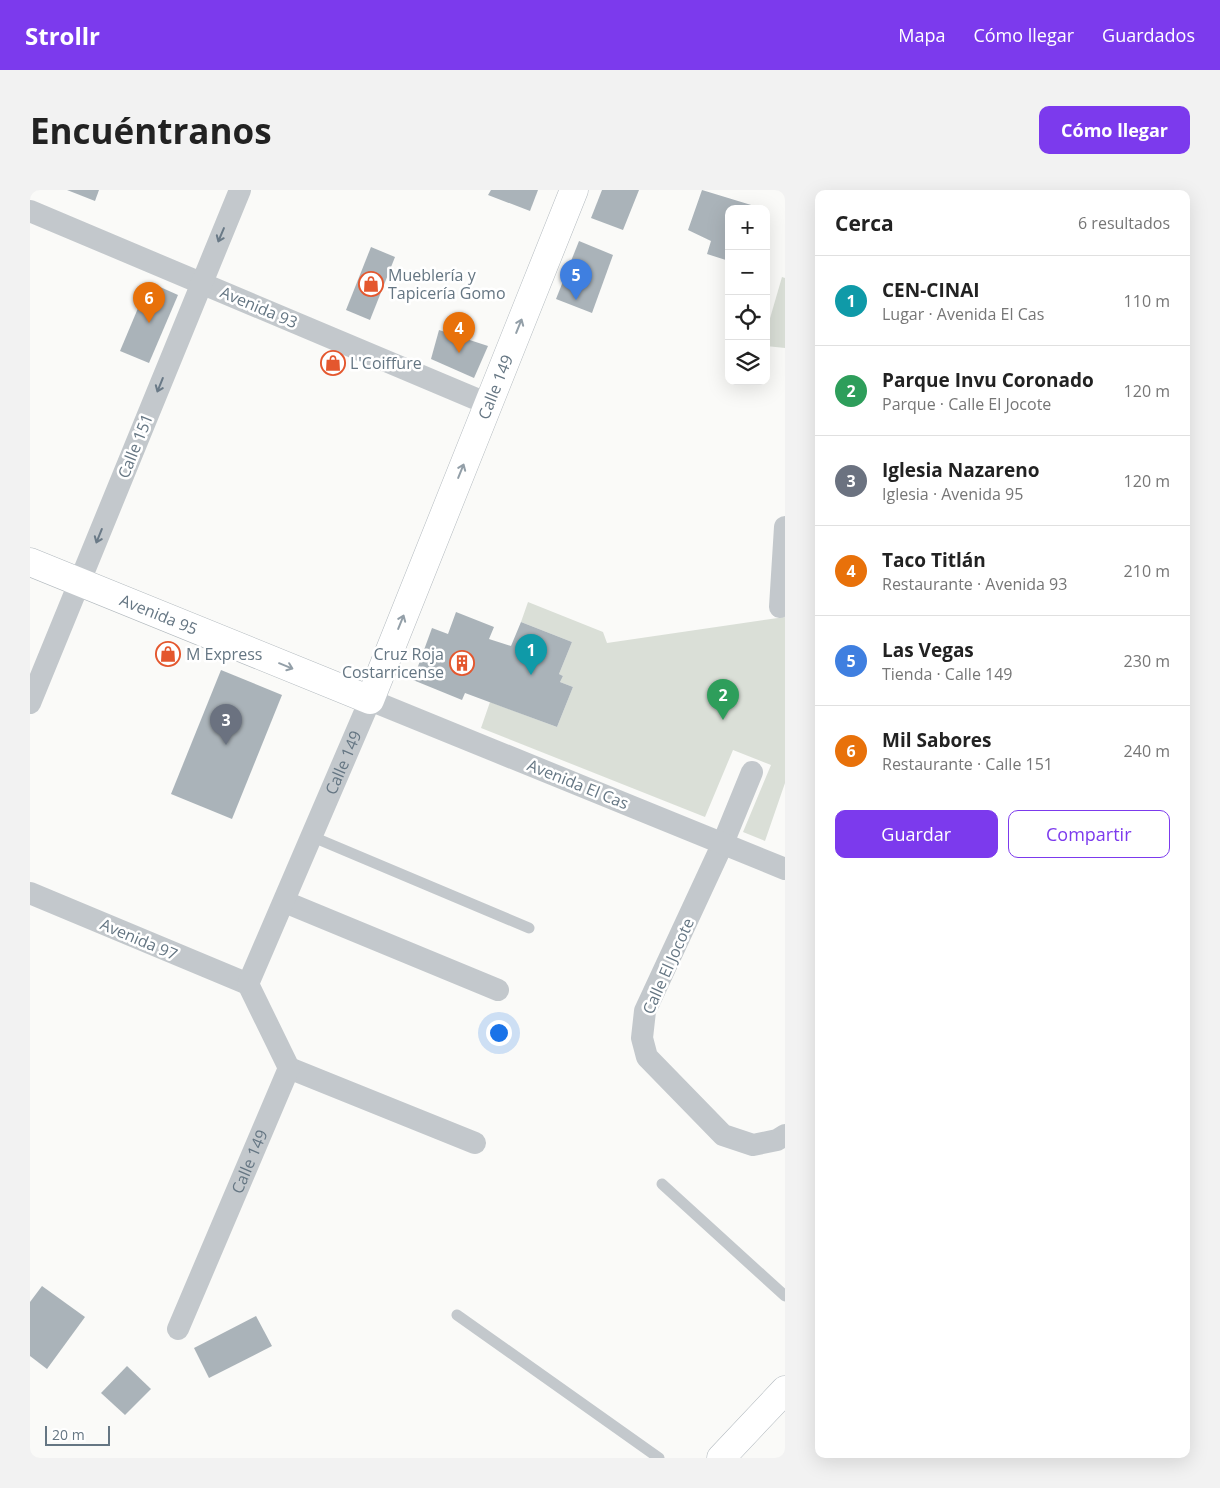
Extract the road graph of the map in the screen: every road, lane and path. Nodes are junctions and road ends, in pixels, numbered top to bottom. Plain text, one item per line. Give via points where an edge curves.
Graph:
1 (240, 190) edge
2 (574, 190) edge
3 (30, 211) edge
4 (201, 283) junction
5 (488, 404) junction
6 (785, 527) edge
7 (30, 562) edge
8 (80, 583) junction
9 (780, 607) dead end
10 (370, 700) junction
11 (30, 703) edge
12 (752, 772) dead end
13 (312, 837) junction
14 (723, 843) junction
15 (785, 869) edge
16 (30, 893) edge
17 (284, 902) junction
18 (529, 928) dead end
19 (248, 984) junction
20 (498, 990) dead end
21 (289, 1068) junction
22 (785, 1135) edge
23 (475, 1143) dead end
24 (662, 1184) dead end
25 (785, 1296) edge
26 (457, 1315) dead end
27 (178, 1329) dead end
28 (785, 1390) edge
29 (659, 1458) edge
30 (721, 1458) edge

1 -> 4 street, Calle 151
5 -> 2 main road, Calle 149
3 - 4 street, Avenida 93
4 - 5 street, Avenida 93
4 -> 8 street, Calle 151
10 -> 5 main road, Calle 149
6 - 9 street
7 - 8 main road, Avenida 95
8 -> 10 main road, Avenida 95
8 - 11 street, Calle 151
10 - 13 street, Calle 149
10 - 14 street, Avenida El Cas
12 - 14 street, Calle El Jocote
13 - 17 street, Calle 149
13 - 18 lane
14 - 15 street, Avenida El Cas
14 - 22 street, Calle El Jocote via 645,1012 642,1038 647,1057 723,1135 753,1145 778,1140
16 - 19 street, Avenida 97
17 - 19 street, Calle 149
17 - 20 street
19 - 21 street
21 - 23 street
21 - 27 street, Calle 149
24 - 25 lane
26 - 29 lane
28 - 30 main road

